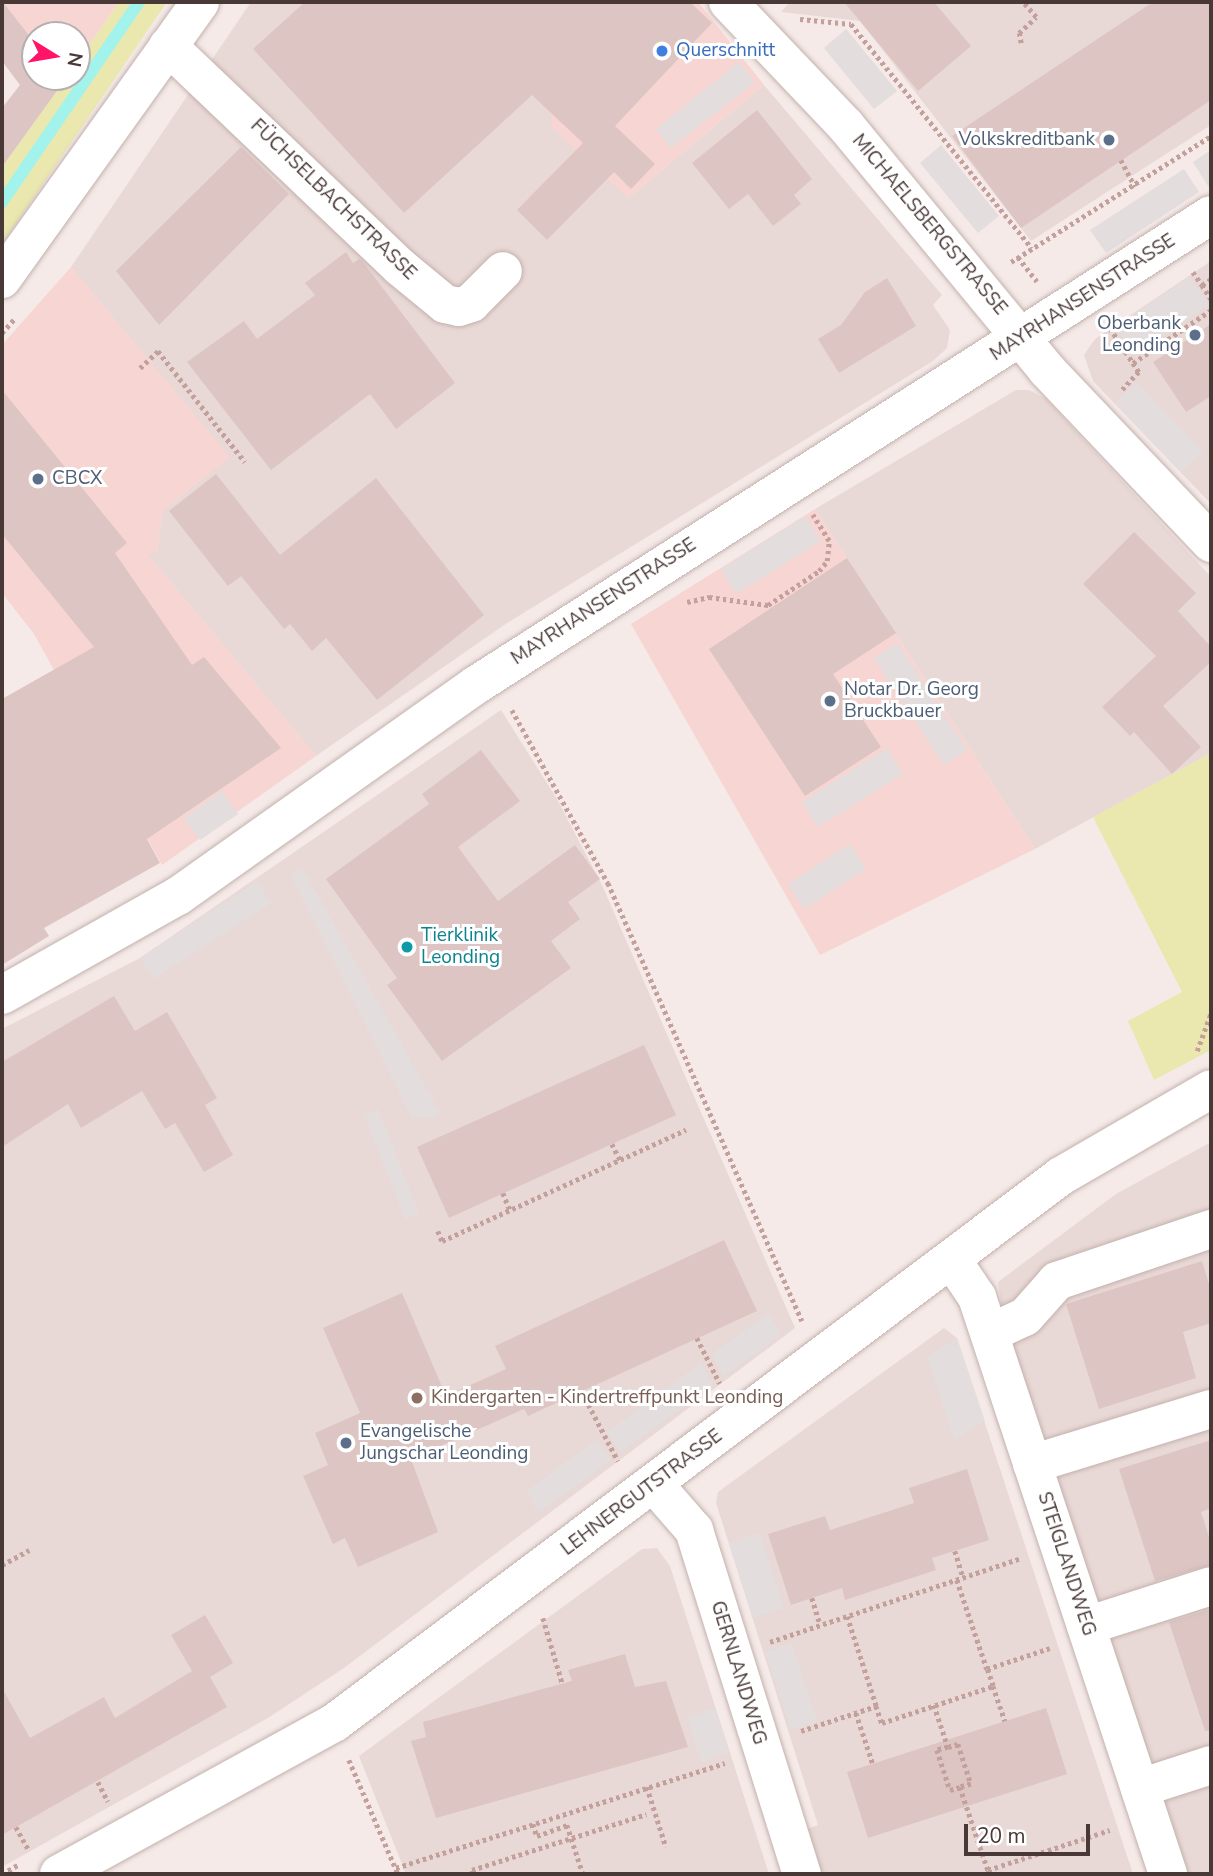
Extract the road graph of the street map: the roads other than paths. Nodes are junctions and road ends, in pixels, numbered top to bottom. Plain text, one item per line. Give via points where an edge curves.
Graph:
1 (200, 2) edge
2 (728, 2) edge
3 (169, 47) junction
4 (1211, 215) edge
5 (503, 271) dead end
6 (2, 279) edge
7 (1022, 338) junction
8 (1211, 543) edge
9 (2, 995) edge
10 (1203, 1074) edge
11 (1211, 1229) edge
12 (952, 1260) junction
13 (990, 1333) junction
14 (1211, 1409) edge
15 (1032, 1464) junction
16 (638, 1476) junction
17 (1211, 1586) edge
18 (1075, 1635) junction
19 (1211, 1765) edge
20 (1140, 1788) junction
21 (46, 1865) edge
22 (802, 1874) edge
23 (1168, 1874) edge

1 - 3 street
2 - 7 street, MICHAELSBERGSTRASSE via 846,126
3 - 5 street, FÜCHSELBACHSTRASSE via 400,267 445,304 459,307 471,303
3 - 6 street
4 - 7 street, MAYRHANSENSTRASSE
7 - 8 street, MICHAELSBERGSTRASSE
7 - 9 street, MAYRHANSENSTRASSE via 476,685 178,896
10 - 12 street, LEHNERGUTSTRASSE
11 - 13 street via 1057,1282 1025,1317
12 - 13 street, STEIGLANDWEG via 977,1297
12 - 16 street, LEHNERGUTSTRASSE
13 - 15 street, STEIGLANDWEG
14 - 15 street
15 - 18 street, STEIGLANDWEG
16 - 21 street, LEHNERGUTSTRASSE via 334,1723
16 - 22 street, GERNLANDWEG via 694,1530
17 - 18 street
18 - 20 street, STEIGLANDWEG
19 - 20 street
20 - 23 street, STEIGLANDWEG

